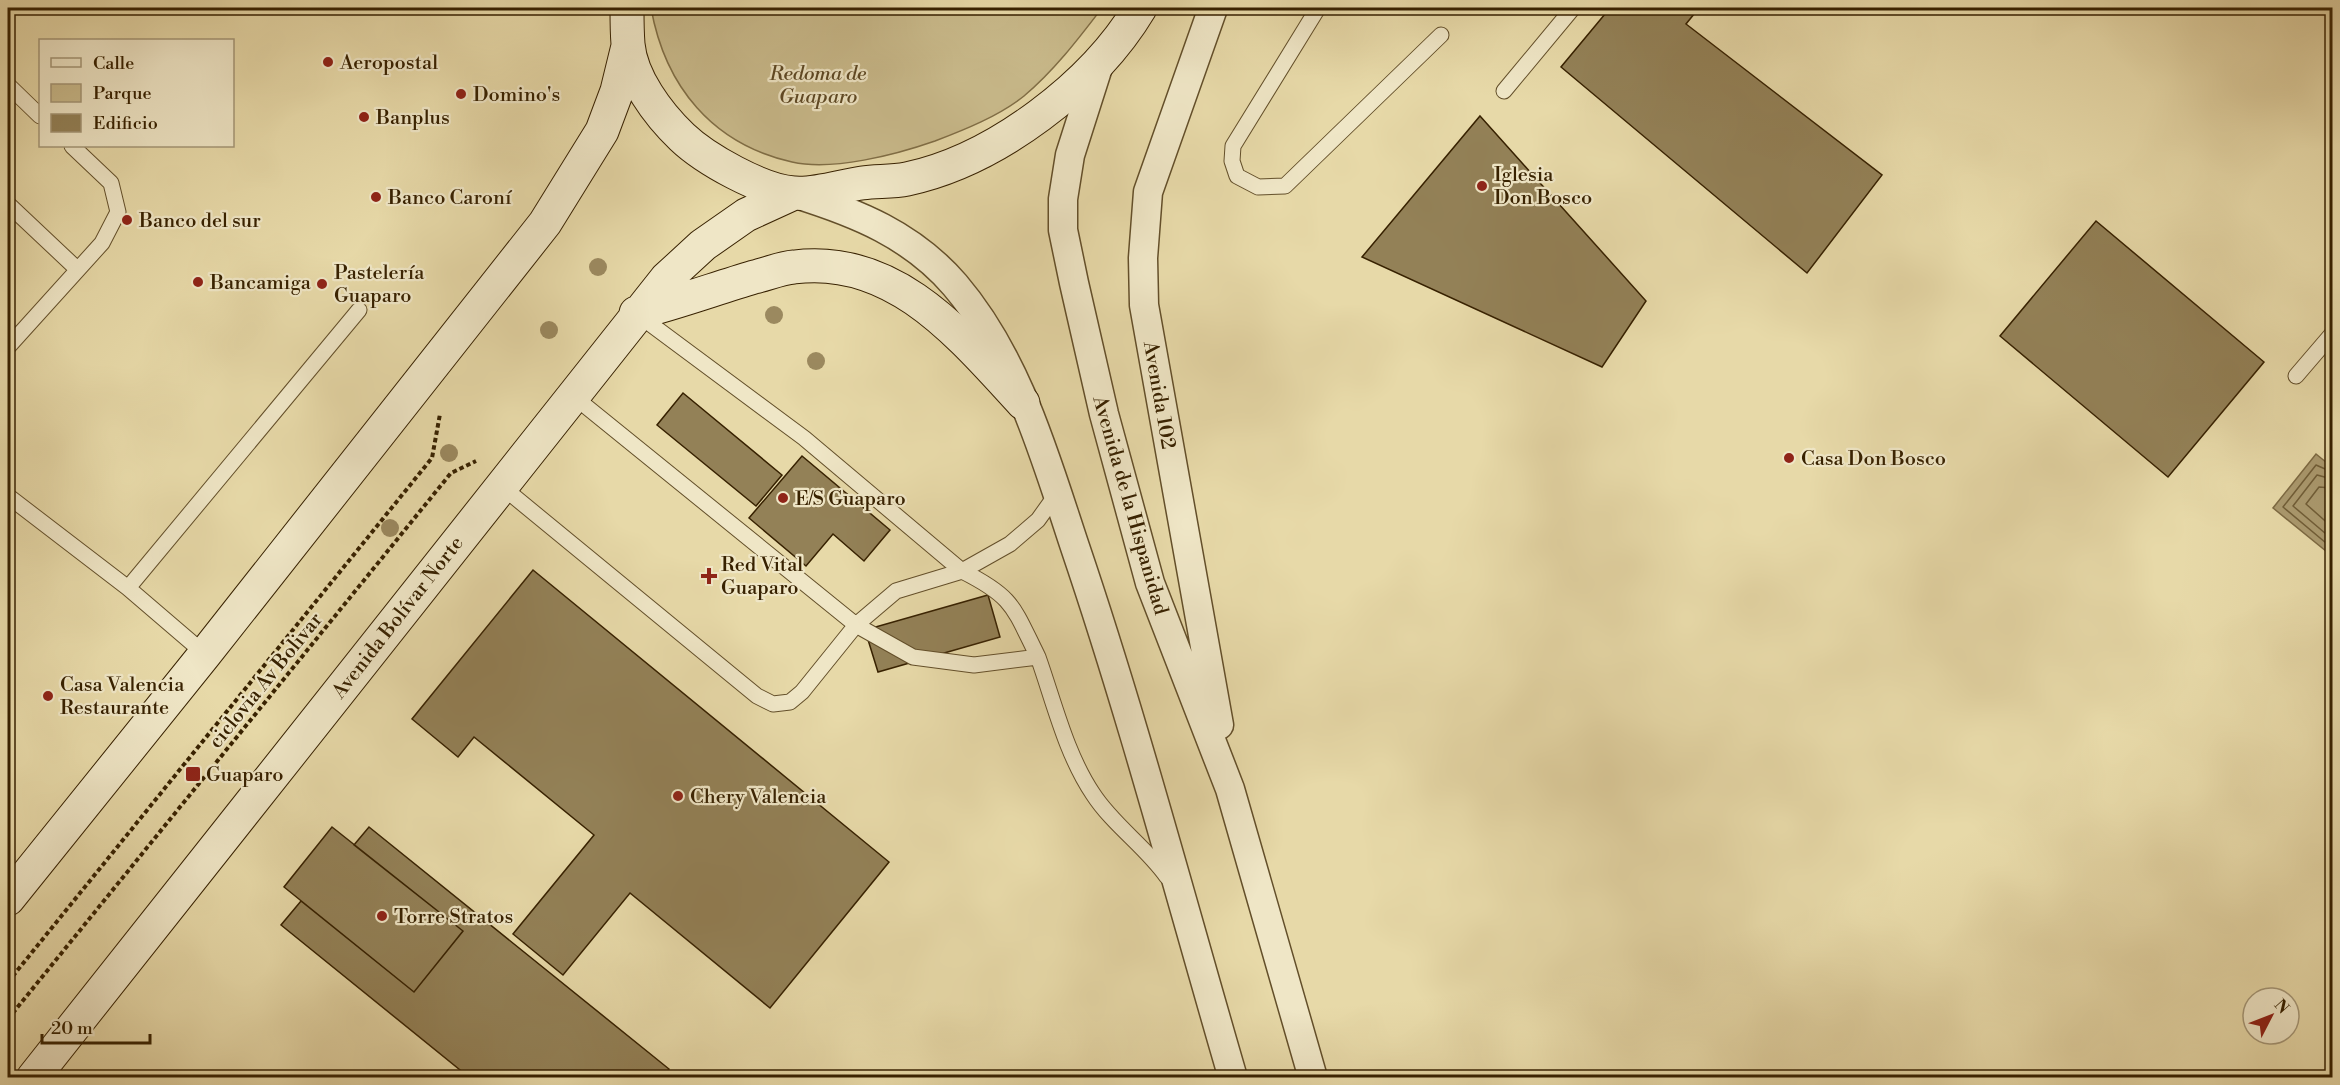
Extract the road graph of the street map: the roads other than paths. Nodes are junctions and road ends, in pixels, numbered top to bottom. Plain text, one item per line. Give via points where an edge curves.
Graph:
1 (627, 8) edge
2 (1140, 8) edge
3 (1213, 8) edge
4 (1318, 8) edge
5 (1573, 8) edge
6 (1441, 35) dead end
7 (628, 46) junction
8 (1100, 61) junction
9 (8, 84) edge
10 (1504, 92) dead end
11 (39, 115) edge
12 (73, 147) edge
13 (794, 193) junction
14 (8, 204) edge
15 (76, 269) junction
16 (358, 310) dead end
17 (636, 313) junction
18 (2332, 334) edge
19 (8, 347) edge
20 (2296, 376) dead end
21 (572, 395) junction
22 (1023, 403) junction
23 (500, 485) junction
24 (1058, 492) junction
25 (8, 496) edge
26 (962, 571) junction
27 (128, 588) junction
28 (856, 625) junction
29 (205, 654) junction
30 (1038, 657) junction
31 (1230, 789) junction
32 (1179, 892) junction
33 (8, 899) edge
34 (33, 1077) edge
35 (1233, 1077) edge
36 (1313, 1077) edge

1 - 7 main road
2 - 8 main road
3 - 31 street, Avenida 102 via 1148,192 1143,258 1144,293
4 - 6 lane via 1233,146 1232,161 1238,176 1258,187 1285,186
5 - 10 lane
7 - 13 main road via 641,83 665,120 696,150 734,173
7 - 29 main road via 602,131 545,223
8 - 13 main road via 1021,127 989,148 946,167 906,179
8 - 31 street, Avenida de la Hispanidad via 1070,155 1063,230 1104,414 1150,583
9 - 11 lane
12 - 15 lane via 111,183 118,212 102,243
13 - 17 main road, Avenida Bolívar Norte via 746,215 703,245
13 - 22 street via 852,211 913,245 954,283 985,323
14 - 15 lane
15 - 19 lane
16 - 27 lane
17 - 21 main road, Avenida Bolívar Norte
17 - 22 main road via 792,267 833,264 881,280 915,297 956,331
17 - 26 lane via 804,438
18 - 20 lane
21 - 23 main road, Avenida Bolívar Norte
21 - 28 lane
22 - 24 street
23 - 28 lane via 757,696 773,704 790,702 802,692
23 - 34 main road, Avenida Bolívar Norte
24 - 26 lane via 1038,520 1010,544
24 - 32 street
25 - 27 lane
26 - 28 lane via 896,591
26 - 30 lane via 991,586 1011,603
27 - 29 lane
28 - 30 lane via 913,657 974,665
29 - 33 main road
30 - 32 lane via 1078,767 1094,796 1155,859
31 - 36 street, Avenida de la Hispanidad
32 - 35 street

